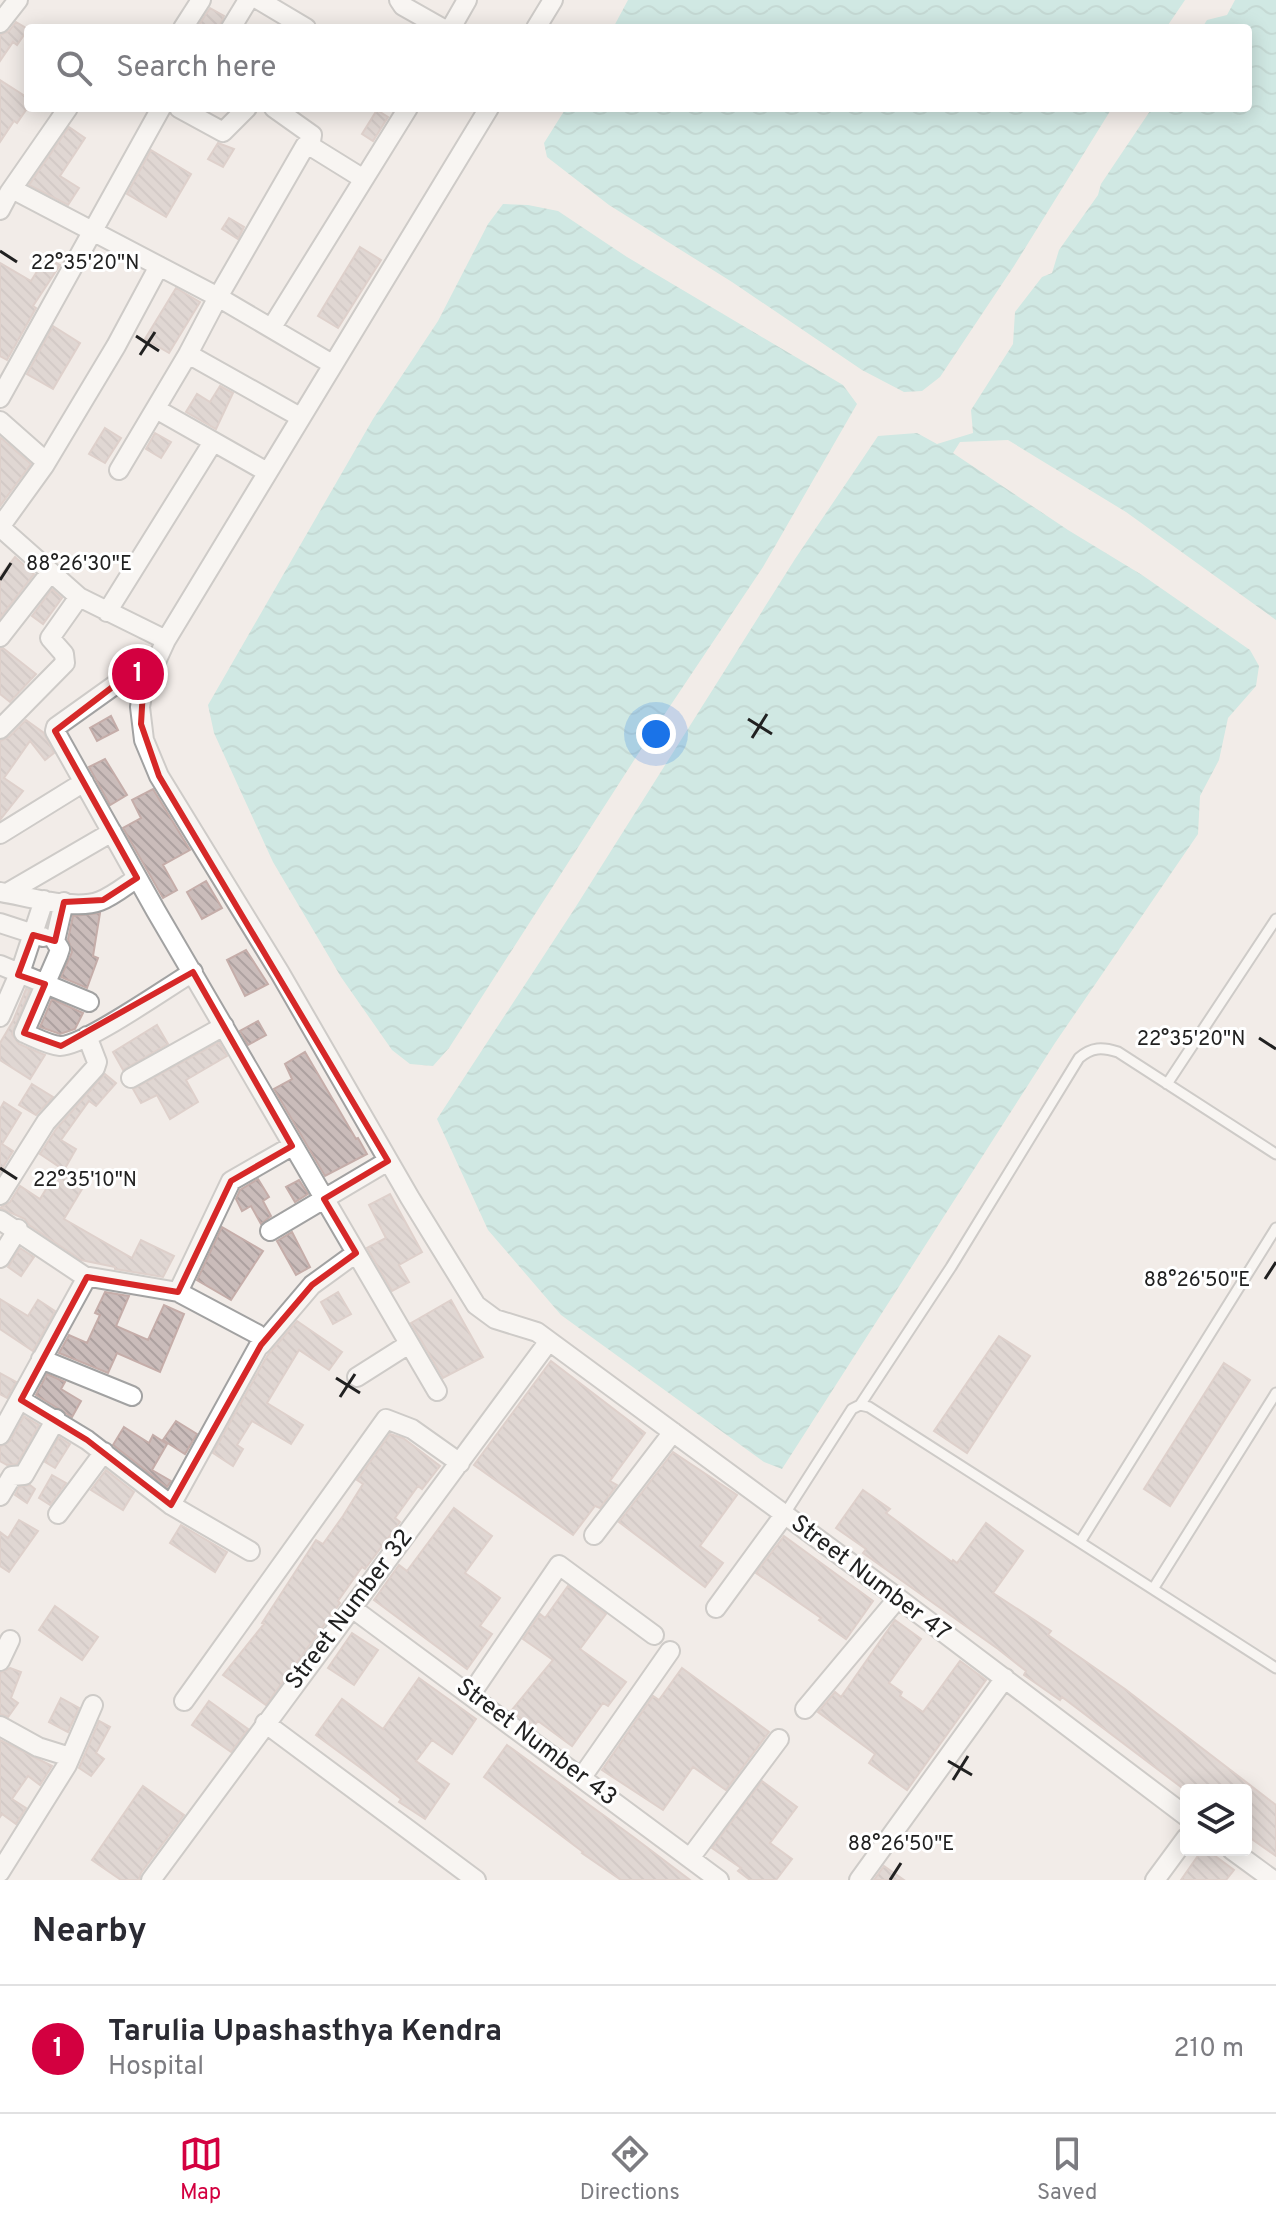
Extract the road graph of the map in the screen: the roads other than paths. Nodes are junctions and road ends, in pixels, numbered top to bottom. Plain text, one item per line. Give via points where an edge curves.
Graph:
1 (18, 0) edge
2 (201, 0) edge
3 (248, 0) edge
4 (259, 0) edge
5 (399, 0) edge
6 (467, 0) edge
7 (550, 1) edge
8 (0, 23) edge
9 (186, 24) edge
10 (233, 24) edge
11 (299, 24) edge
12 (435, 24) edge
13 (453, 24) edge
14 (538, 24) edge
15 (65, 112) edge
16 (159, 112) edge
17 (188, 112) edge
18 (243, 112) edge
19 (280, 112) edge
20 (405, 112) edge
21 (487, 112) edge
22 (310, 147) junction
23 (362, 178) junction
24 (4, 202) edge
25 (92, 231) junction
26 (159, 266) junction
27 (218, 297) junction
28 (272, 327) junction
29 (188, 354) junction
30 (332, 364) junction
31 (0, 398) edge
32 (156, 409) junction
33 (300, 417) junction
34 (0, 421) edge
35 (213, 442) junction
36 (44, 466) junction
37 (119, 470) dead end
38 (267, 472) junction
39 (0, 527) edge
40 (50, 573) junction
41 (79, 597) junction
42 (107, 612) junction
43 (0, 637) edge
44 (166, 640) junction
45 (143, 690) junction
46 (0, 729) edge
47 (84, 782) junction
48 (112, 832) junction
49 (0, 834) edge
50 (137, 878) junction
51 (4, 893) edge
52 (44, 900) junction
53 (64, 902) junction
54 (1276, 919) edge
55 (0, 923) edge
56 (33, 935) junction
57 (55, 941) junction
58 (0, 965) edge
59 (193, 972) junction
60 (18, 975) junction
61 (45, 985) junction
62 (89, 1002) dead end
63 (6, 1023) edge
64 (224, 1026) junction
65 (87, 1036) junction
66 (131, 1078) dead end
67 (1167, 1084) junction
68 (292, 1146) junction
69 (1276, 1154) edge
70 (388, 1161) junction
71 (0, 1195) edge
72 (324, 1199) junction
73 (0, 1220) edge
74 (1276, 1228) edge
75 (18, 1229) junction
76 (270, 1231) dead end
77 (356, 1253) junction
78 (0, 1258) edge
79 (87, 1277) junction
80 (178, 1292) junction
81 (551, 1343) junction
82 (409, 1344) junction
83 (261, 1345) junction
84 (41, 1359) junction
85 (357, 1377) dead end
86 (437, 1391) dead end
87 (1276, 1393) edge
88 (132, 1396) dead end
89 (21, 1400) junction
90 (860, 1405) junction
91 (56, 1419) junction
92 (673, 1432) junction
93 (0, 1435) edge
94 (104, 1452) junction
95 (460, 1463) junction
96 (0, 1496) edge
97 (171, 1505) junction
98 (58, 1514) dead end
99 (784, 1515) junction
100 (594, 1535) dead end
101 (1080, 1542) junction
102 (250, 1551) dead end
103 (1153, 1589) junction
104 (898, 1598) junction
105 (352, 1608) junction
106 (716, 1608) dead end
107 (654, 1635) dead end
108 (10, 1640) dead end
109 (670, 1651) dead end
110 (0, 1661) edge
111 (1276, 1668) edge
112 (1005, 1678) junction
113 (471, 1694) junction
114 (184, 1701) dead end
115 (93, 1705) dead end
116 (805, 1709) dead end
117 (265, 1723) junction
118 (0, 1726) edge
119 (779, 1739) dead end
120 (70, 1757) junction
121 (582, 1777) junction
122 (1180, 1811) edge
123 (1180, 1846) edge
124 (6, 1847) edge
125 (1240, 1856) edge
126 (690, 1858) junction
127 (0, 1872) edge
128 (151, 1880) edge
129 (476, 1880) edge
130 (719, 1880) edge
131 (859, 1880) edge
132 (1155, 1880) edge
133 (1273, 1880) edge

1 - 8 street
2 - 9 street
3 - 10 street
4 - 11 street
5 - 12 street
6 - 13 street
7 - 14 street
15 - 24 street
16 - 25 street
17 - 18 street via 223,132
19 - 22 street via 312,135
20 - 23 street
21 - 30 street
22 - 23 street
22 - 27 street via 302,149
23 - 28 street
24 - 25 street via 16,191
25 - 26 street
25 - 31 street
26 - 27 street
26 - 36 street
27 - 28 street
27 - 29 street
28 - 30 street
29 - 32 street
29 - 33 street
30 - 33 street
32 - 35 street
32 - 37 street
33 - 38 street
34 - 36 street via 43,459
35 - 38 street
35 - 42 street
36 - 39 street
38 - 44 street
39 - 40 street
40 - 41 street
40 - 43 street
41 - 42 street
41 - 46 street via 51,633 65,663
42 - 44 street
44 - 45 street
45 - 47 street via 119,682 56,727
45 - 70 street, Street Number 47 via 142,732 159,776
47 - 48 street
47 - 49 street
48 - 50 street
48 - 51 street
50 - 53 street via 94,903
50 - 59 street
51 - 52 street
52 - 53 street
52 - 56 street
53 - 57 street
54 - 67 lane
55 - 56 street
56 - 57 street
56 - 60 street
57 - 61 street via 60,949
58 - 60 street
59 - 64 street
59 - 65 street
60 - 61 street
60 - 63 street
61 - 62 street
61 - 65 street via 24,1033 61,1046
64 - 66 street
64 - 68 street
65 - 71 street via 95,1068 49,1118
67 - 69 lane
67 - 90 lane via 1102,1047 1079,1058
68 - 72 street
68 - 80 street via 231,1181
70 - 72 street
70 - 81 street, Street Number 47 via 476,1305
72 - 76 street
72 - 77 street
73 - 75 street
74 - 101 lane
75 - 78 street
75 - 79 street
77 - 82 street
77 - 83 street via 309,1288
79 - 80 street
79 - 84 street
80 - 83 street via 257,1334
81 - 92 street, Street Number 47
81 - 95 street, Street Number 32
82 - 85 street
82 - 86 street
83 - 97 street
84 - 88 street
84 - 89 street
87 - 103 lane
89 - 91 street
89 - 93 street
90 - 99 lane via 852,1409
90 - 101 lane via 879,1412
91 - 94 street
91 - 96 street via 24,1475 12,1476
92 - 99 street, Street Number 47
92 - 100 street
94 - 97 street
94 - 98 street
95 - 105 street, Street Number 32
95 - 114 street via 412,1429 386,1419
97 - 102 street
99 - 104 street, Street Number 47
99 - 106 street
101 - 103 lane
103 - 111 lane
104 - 112 street, Street Number 47
104 - 116 street
105 - 113 street, Street Number 43
105 - 117 street, Street Number 32
107 - 113 street via 559,1565
108 - 110 street
109 - 121 street
112 - 122 street, Street Number 47
112 - 131 street
113 - 121 street, Street Number 43
115 - 120 street
117 - 128 street, Street Number 32
117 - 129 street
118 - 120 street
119 - 126 street
120 - 124 street
121 - 126 street, Street Number 43
123 - 132 street
124 - 127 street
125 - 133 street
126 - 130 street, Street Number 43

